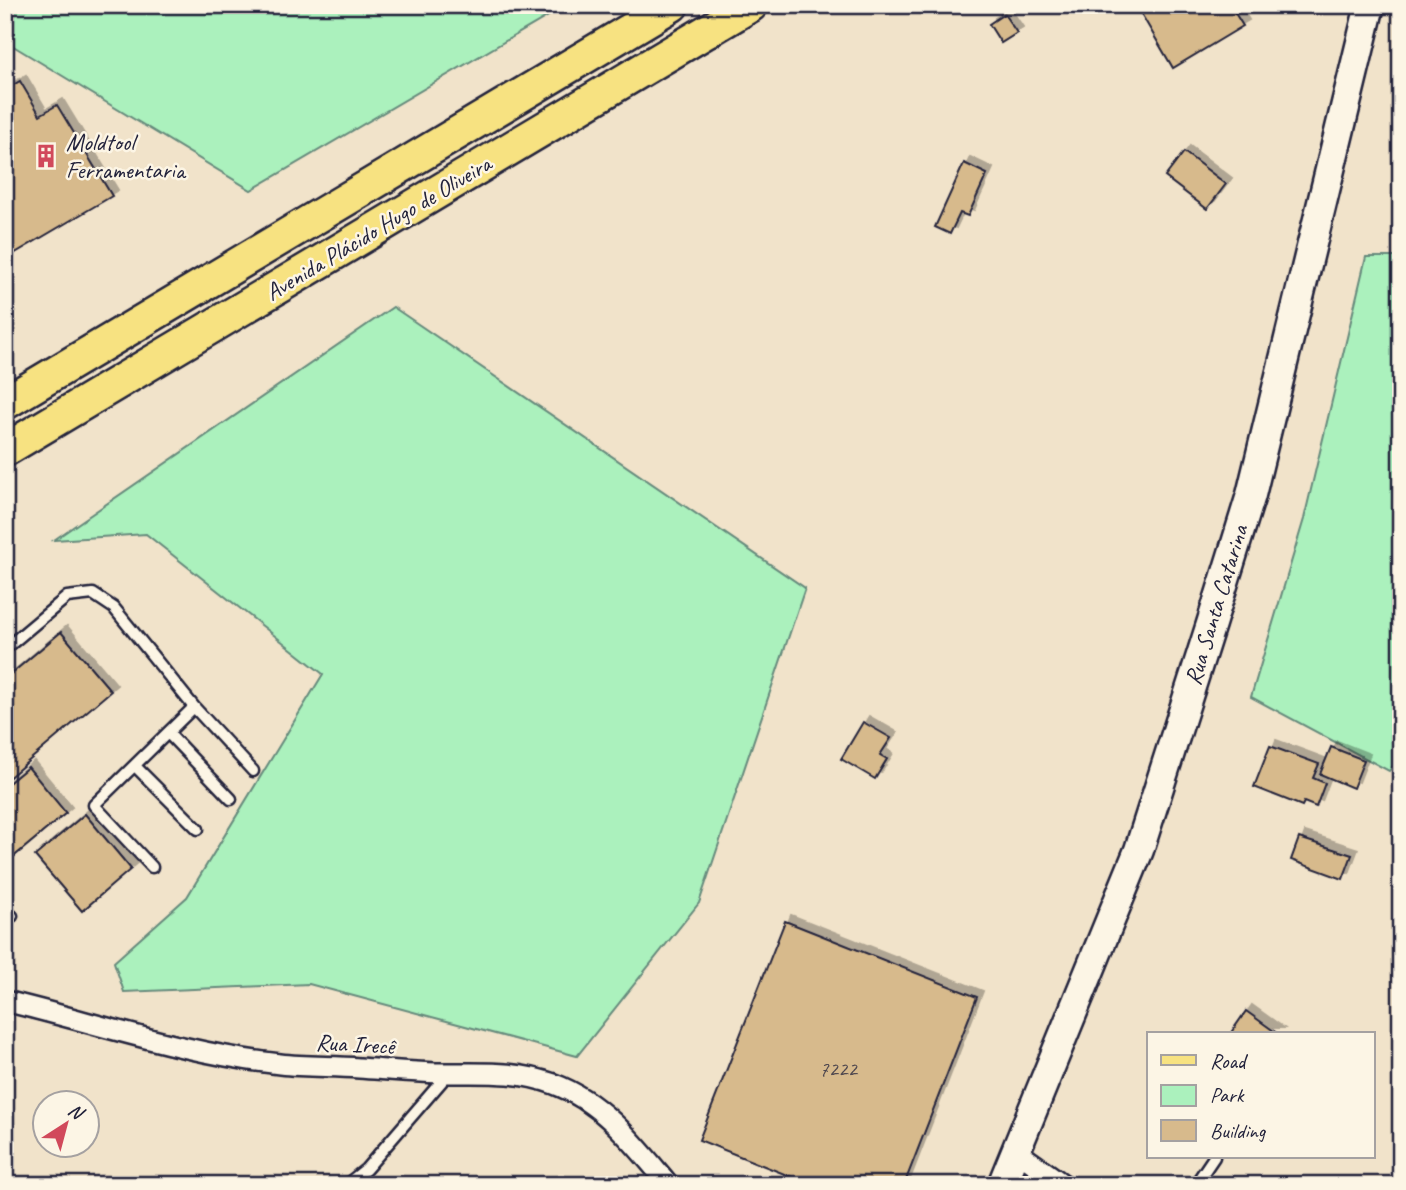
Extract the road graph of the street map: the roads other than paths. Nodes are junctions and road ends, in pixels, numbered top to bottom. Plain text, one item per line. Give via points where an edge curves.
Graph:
1 (673, 5) edge
2 (751, 5) edge
3 (1370, 5) edge
4 (5, 404) edge
5 (5, 450) edge
6 (5, 649) edge
7 (194, 707) junction
8 (168, 733) junction
9 (135, 766) junction
10 (253, 771) dead end
11 (231, 799) dead end
12 (198, 829) dead end
13 (152, 867) dead end
14 (5, 1001) edge
15 (448, 1073) junction
16 (1016, 1151) junction
17 (1213, 1158) edge
18 (346, 1185) edge
19 (669, 1185) edge
20 (1002, 1185) edge
21 (1064, 1185) edge
22 (1195, 1185) edge

1 - 4 main road, Avenida Plácido Hugo de Oliveira
2 - 5 main road, Avenida Plácido Hugo de Oliveira
3 - 16 street, Rua Santa Catarina via 1251,495 1139,850
6 - 7 lane via 66,597 93,594 114,608
7 - 8 lane
7 - 10 lane
8 - 9 lane
8 - 11 lane
9 - 12 lane
9 - 13 lane via 94,805
14 - 15 street, Rua Irecê via 210,1055 282,1065
15 - 18 lane via 366,1169
15 - 19 street, Rua Irecê via 524,1076 579,1096 636,1145
16 - 20 street, Rua Santa Catarina
16 - 21 street
17 - 22 lane

